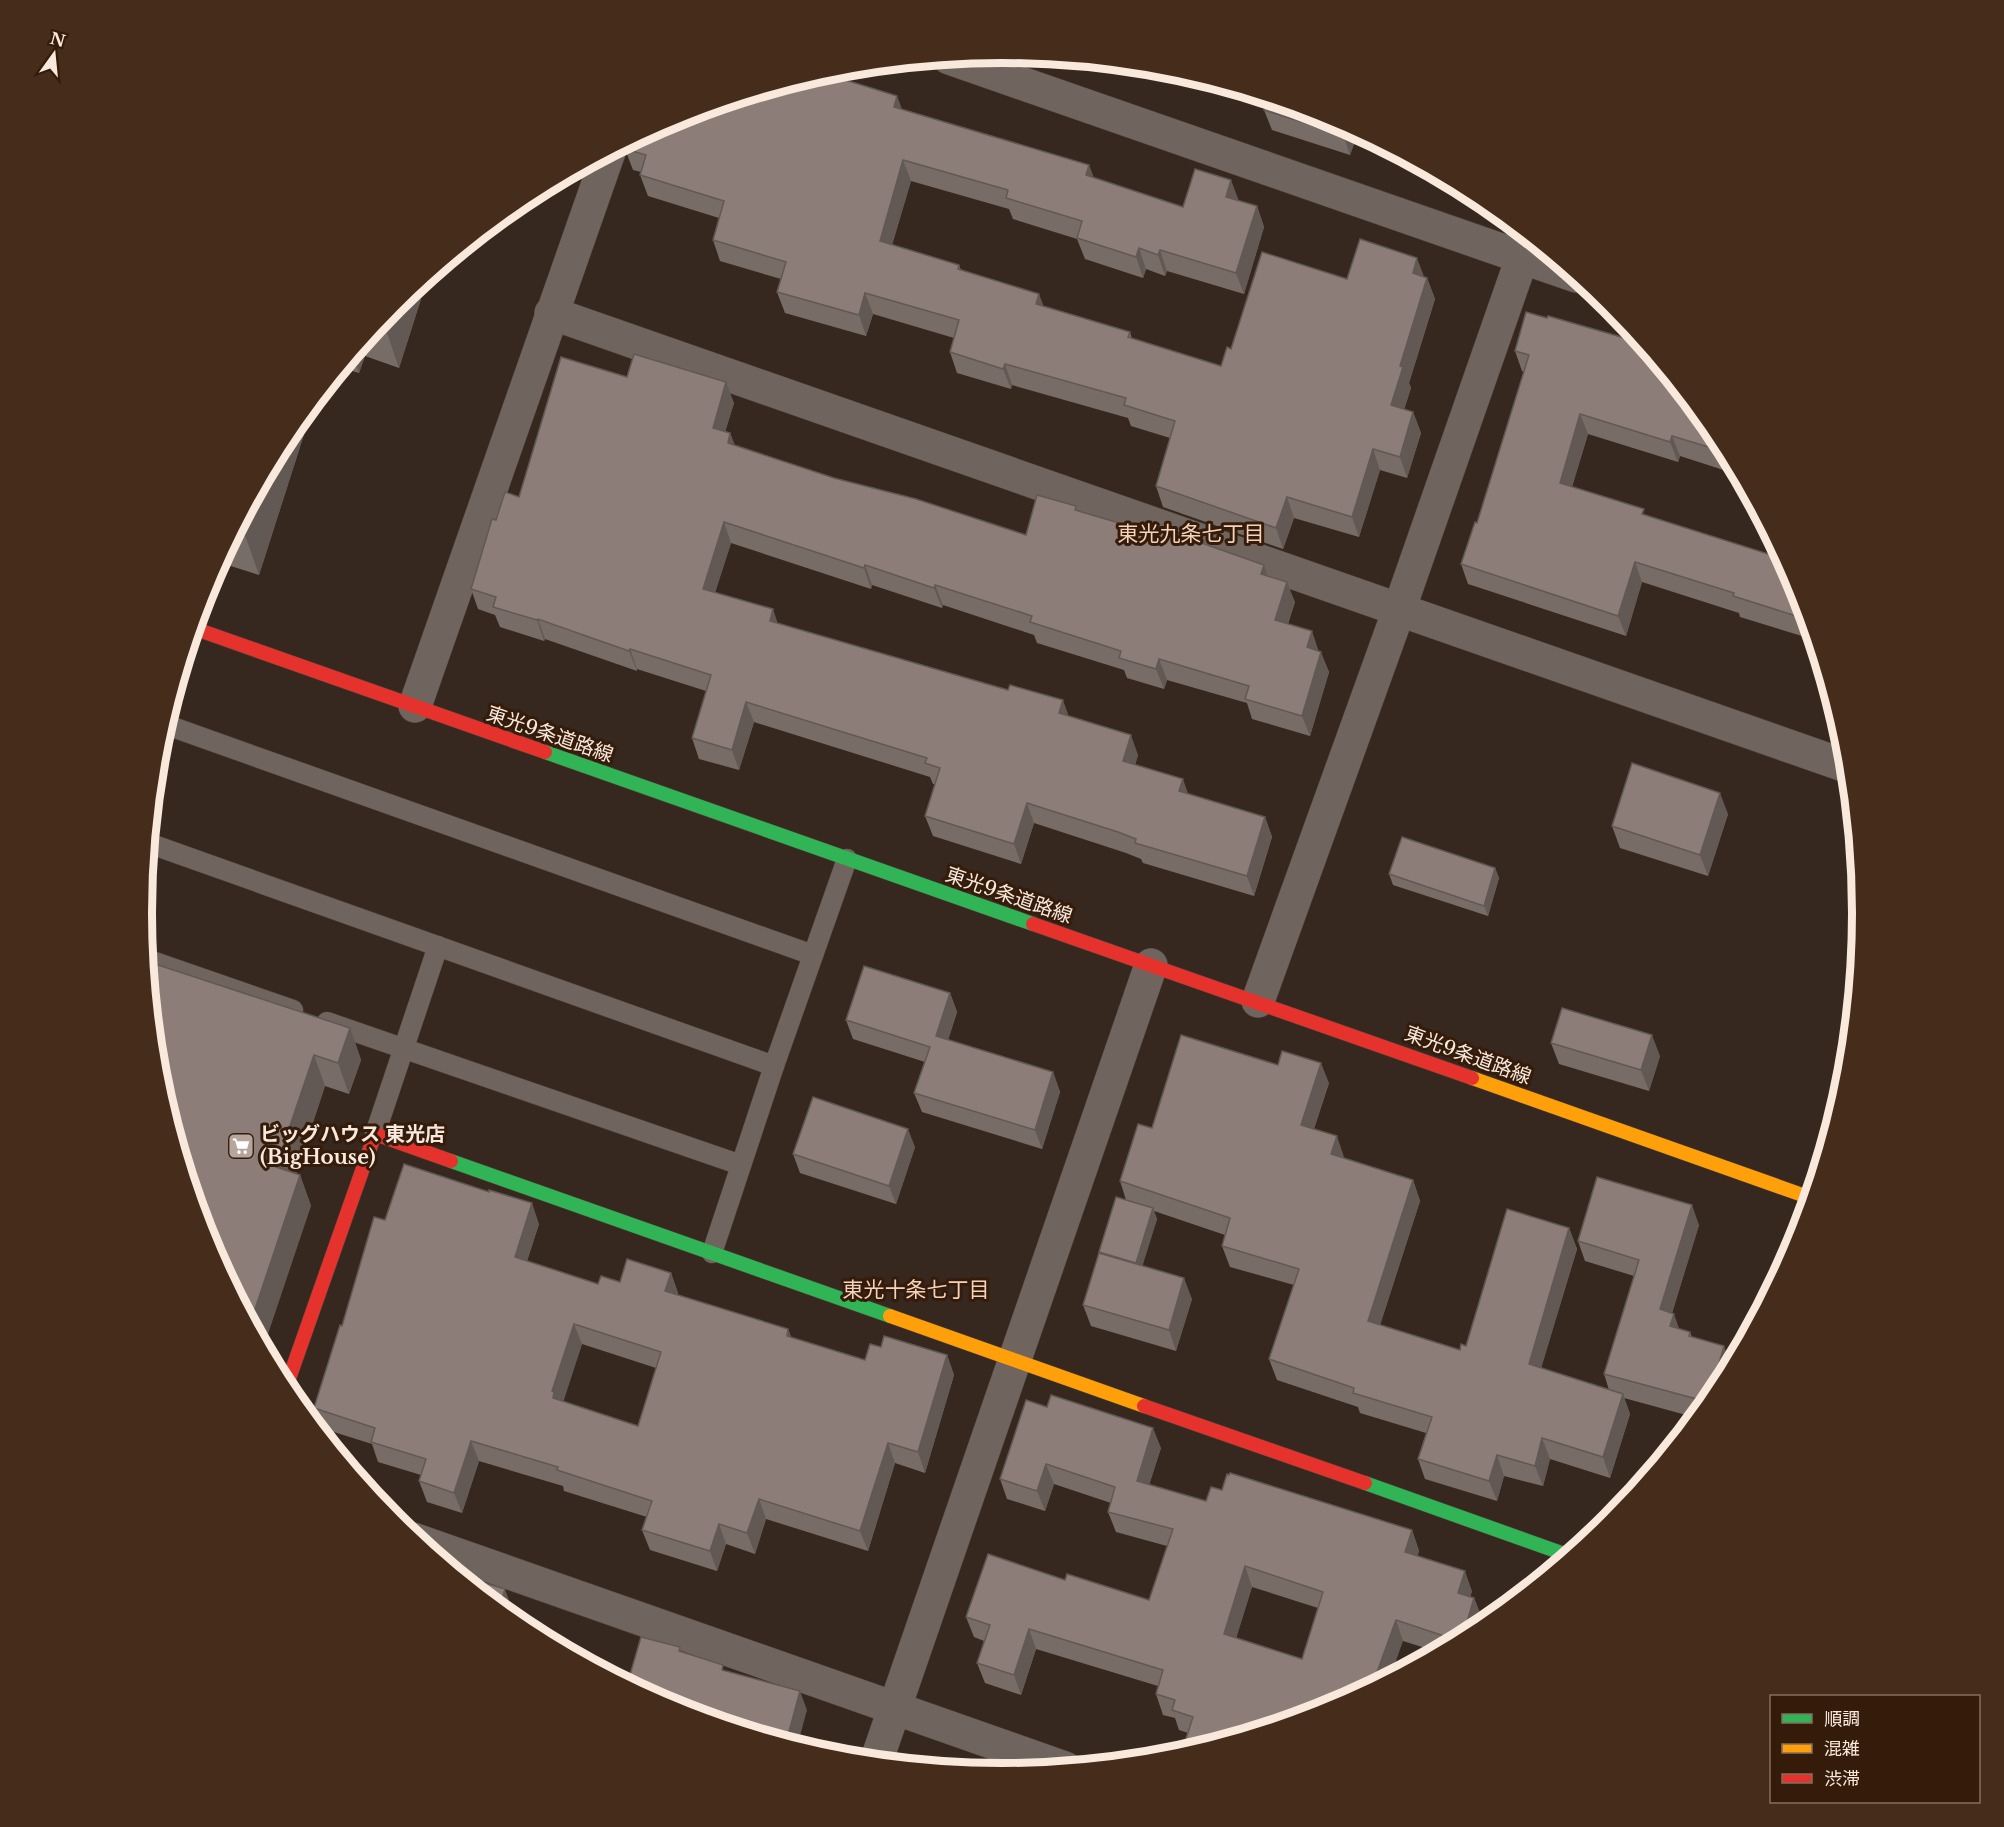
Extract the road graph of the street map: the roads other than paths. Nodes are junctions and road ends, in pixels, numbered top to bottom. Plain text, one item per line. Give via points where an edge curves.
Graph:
1 (968, 64) edge
2 (605, 162) edge
3 (1526, 248) edge
4 (1542, 257) edge
5 (551, 313) junction
6 (1399, 610) junction
7 (200, 631) edge
8 (415, 706) junction
9 (173, 727) edge
10 (1839, 763) edge
11 (154, 845) edge
12 (847, 859) junction
13 (438, 946) junction
14 (813, 955) junction
15 (153, 961) edge
16 (1151, 966) junction
17 (1258, 1001) junction
18 (404, 1048) junction
19 (774, 1066) junction
20 (375, 1134) junction
21 (741, 1165) junction
22 (1804, 1195) edge
23 (712, 1253) junction
24 (1016, 1360) junction
25 (289, 1377) edge
26 (433, 1546) edge
27 (1563, 1553) edge
28 (895, 1708) junction
29 (878, 1755) edge
30 (1049, 1762) edge

1 - 3 street
2 - 5 street
3 - 4 street
3 - 6 street
5 - 6 street
5 - 8 street
6 - 10 street
6 - 17 street
7 - 8 street, 東光9条道路線
8 - 12 street, 東光9条道路線
9 - 14 lane
11 - 13 lane
12 - 14 lane
12 - 16 street, 東光9条道路線
13 - 18 lane
13 - 19 lane
14 - 19 lane
15 - 18 lane
16 - 17 street, 東光9条道路線
16 - 24 street
17 - 22 street, 東光9条道路線
18 - 20 lane
18 - 21 lane
19 - 21 lane
20 - 23 street
20 - 25 street
21 - 23 lane
23 - 24 street
24 - 27 street
24 - 28 street
26 - 28 street
28 - 29 street
28 - 30 street

